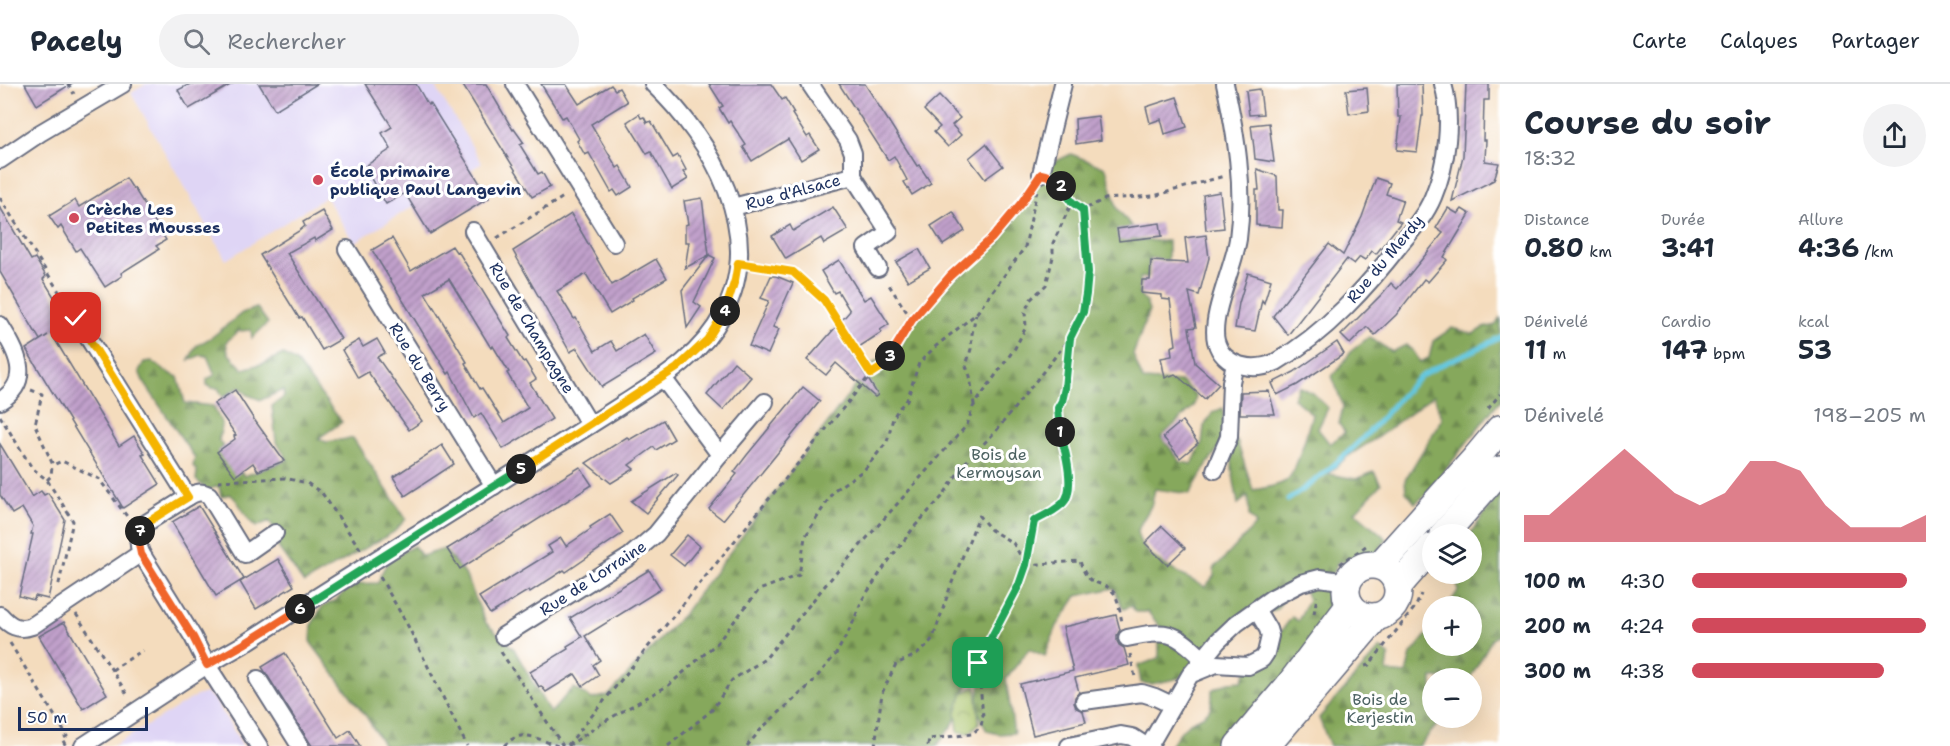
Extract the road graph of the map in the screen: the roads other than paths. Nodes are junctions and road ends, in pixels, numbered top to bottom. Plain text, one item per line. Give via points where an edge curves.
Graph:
1 (123, 84) edge
2 (515, 84) edge
3 (653, 84) edge
4 (810, 84) edge
5 (1063, 84) edge
6 (1225, 84) edge
7 (1443, 84) edge
8 (0, 160) edge
9 (1041, 174) road end
10 (853, 176) junction
11 (732, 207) junction
12 (473, 231) dead end
13 (614, 243) dead end
14 (347, 249) dead end
15 (878, 268) road end
16 (77, 320) road end
17 (0, 325) edge
18 (1235, 364) junction
19 (663, 378) junction
20 (0, 401) edge
21 (765, 402) dead end
22 (590, 425) junction
23 (1500, 429) edge
24 (720, 455) junction
25 (1215, 470) dead end
26 (1500, 470) edge
27 (494, 486) junction
28 (188, 497) junction
29 (1453, 524) edge
30 (275, 533) dead end
31 (141, 554) junction
32 (1422, 558) edge
33 (1380, 565) junction
34 (1398, 586) junction
35 (1348, 594) junction
36 (1256, 609) junction
37 (0, 615) edge
38 (1376, 617) junction
39 (503, 636) road end
40 (1126, 638) road end
41 (1208, 653) junction
42 (1230, 664) junction
43 (207, 665) junction
44 (1191, 675) junction
45 (258, 680) dead end
46 (1084, 702) dead end
47 (1172, 705) junction
48 (83, 746) edge
49 (259, 746) edge
50 (300, 746) edge
51 (1069, 746) edge
52 (1148, 746) edge
53 (1238, 746) edge
54 (1266, 746) edge

1 - 8 street
2 - 13 street
3 - 11 street via 696,135 719,173
4 - 10 street, Rue d'Alsace via 852,147
5 - 9 street
6 - 18 street via 1239,174 1238,241 1215,330 1221,351
7 - 18 street, Rue du Merdy via 1447,137 1438,185 1425,213 1353,300 1301,345 1268,366
10 - 11 street, Rue d'Alsace
10 - 15 street, Rue d'Alsace via 889,232 866,248
11 - 19 street via 738,263 725,312 698,349
12 - 22 street, Rue de Champagne
14 - 27 street, Rue du Berry
16 - 28 street
17 - 20 street via 16,352 19,371 16,385
18 - 25 street via 1229,436
19 - 22 street
19 - 24 street
21 - 24 street, Rue de Lorraine
22 - 27 street
23 - 33 main road
24 - 39 street, Rue de Lorraine via 648,542
26 - 29 main road
27 - 43 street
28 - 30 street via 196,492 209,495 244,554
28 - 31 street via 143,525 139,532
31 - 37 street via 32,626 11,626
31 - 43 street
32 - 34 main road
33 - 34 main road via 1392,573
33 - 35 main road via 1355,570
34 - 38 main road via 1393,606
35 - 36 street via 1320,578 1290,588
35 - 38 main road via 1361,615
35 - 53 main road via 1288,687
36 - 41 street
36 - 42 street via 1268,628 1266,653 1248,666
38 - 54 main road
40 - 41 street via 1172,634
41 - 42 street
41 - 44 street
42 - 44 street via 1208,666
43 - 48 street
43 - 49 street
44 - 47 street
45 - 50 street
46 - 47 street via 1147,694
47 - 52 street
51 - 52 street via 1121,735 1132,736

